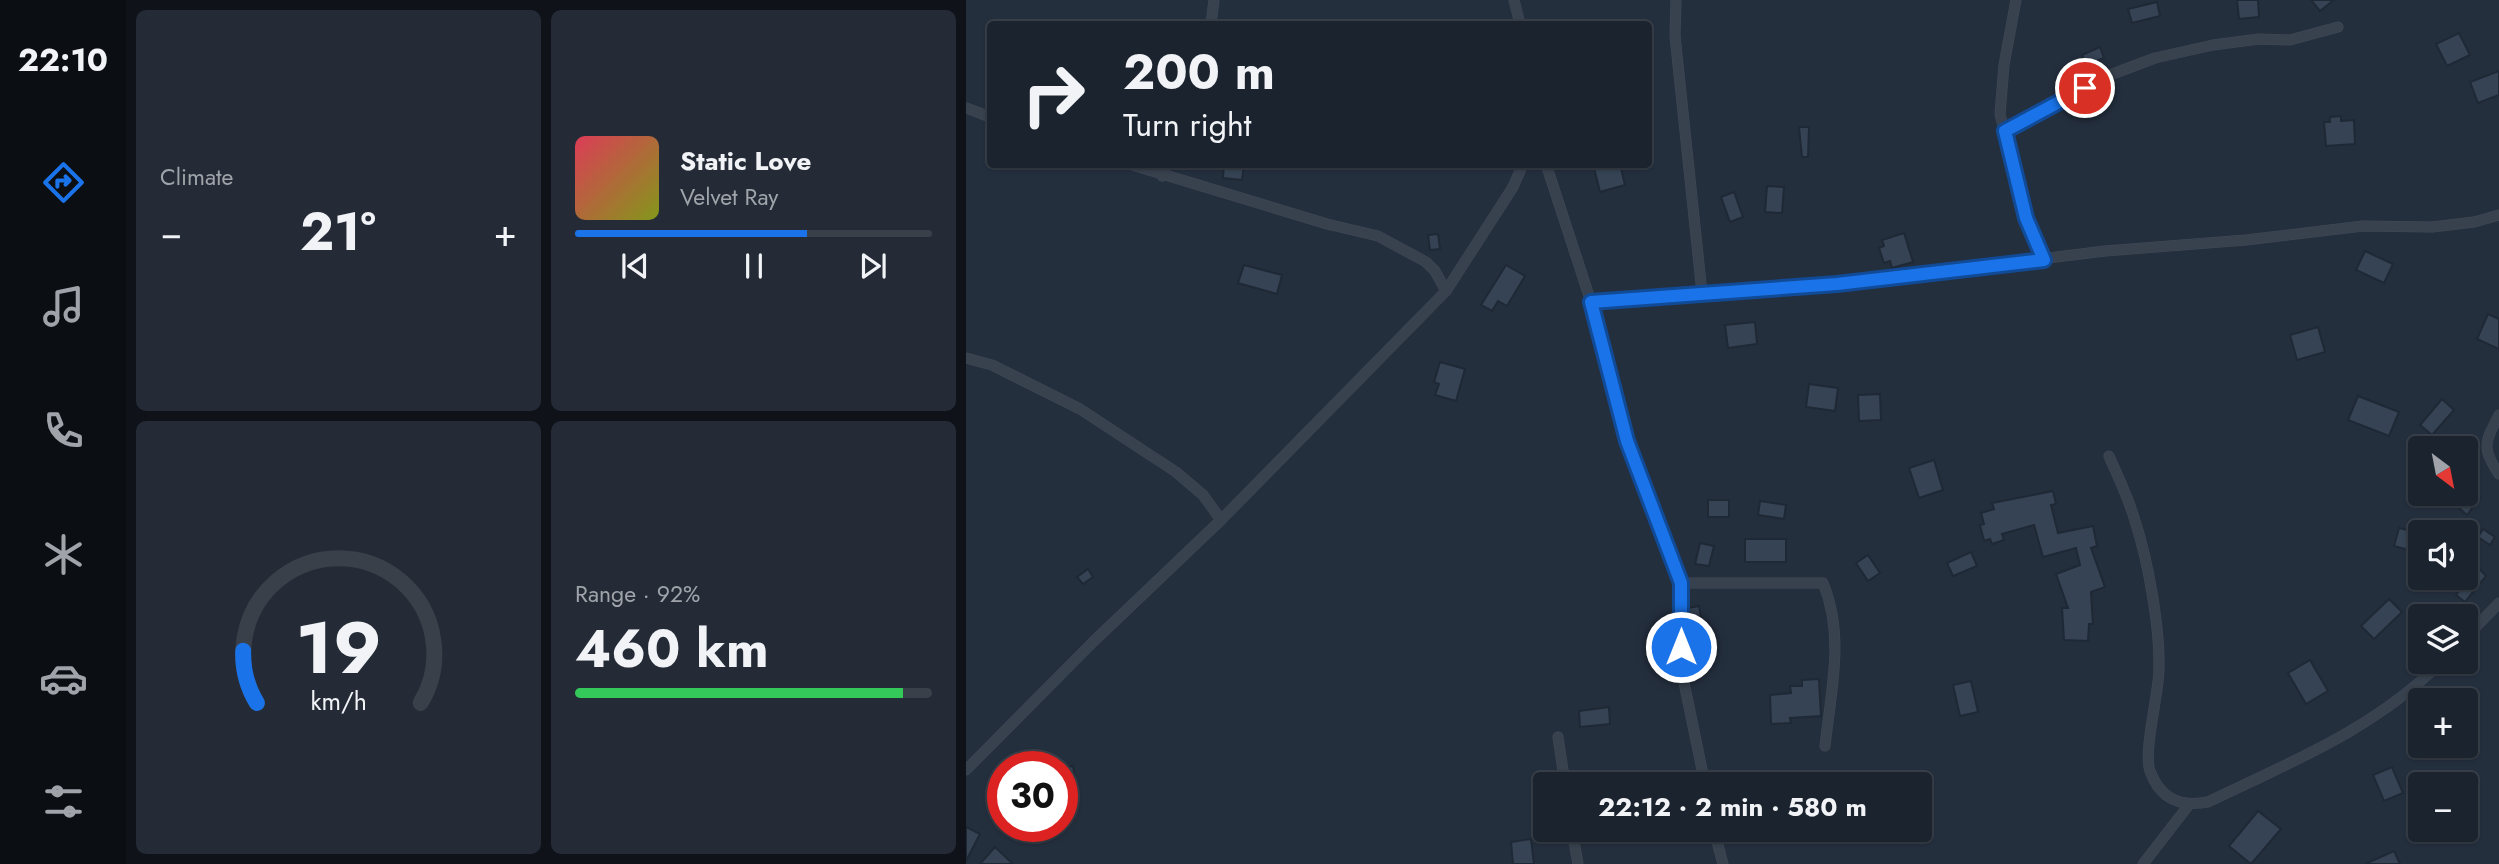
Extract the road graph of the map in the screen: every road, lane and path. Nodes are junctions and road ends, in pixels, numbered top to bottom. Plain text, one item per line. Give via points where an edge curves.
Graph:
1 (1214, 0) edge
2 (1514, 0) edge
3 (1676, 0) edge
4 (2016, 0) edge
5 (1211, 21) edge
6 (1519, 21) edge
7 (2338, 27) dead end
8 (966, 108) edge
9 (987, 116) edge
10 (2005, 131) junction
11 (1140, 168) edge
12 (1165, 168) edge
13 (1521, 168) edge
14 (1547, 168) edge
15 (1162, 176) junction
16 (2499, 215) edge
17 (2044, 260) junction
18 (1446, 291) junction
19 (1702, 293) junction
20 (1591, 302) junction
21 (966, 358) edge
22 (2499, 415) edge
23 (2109, 456) dead end
24 (2499, 474) edge
25 (1221, 520) junction
26 (1681, 583) junction
27 (2499, 603) edge
28 (2478, 625) edge
29 (2428, 674) edge
30 (1558, 737) dead end
31 (1825, 746) dead end
32 (966, 770) edge
33 (1563, 772) edge
34 (1703, 772) edge
35 (2188, 806) junction
36 (1574, 842) edge
37 (1717, 842) edge
38 (1578, 864) edge
39 (1723, 864) edge
40 (2143, 864) edge

1 - 5 street
2 - 6 street
3 - 19 street via 1675,36
4 - 10 street via 2001,92
7 - 10 street via 2290,40 2213,45 2155,58 2102,78
8 - 9 street
10 - 17 street via 2026,218
11 - 15 street
12 - 15 street
13 - 18 street
14 - 20 street
15 - 18 street via 1378,236 1426,262
16 - 17 street via 2432,228 2363,226
17 - 19 street via 1837,284
18 - 25 street
19 - 20 street
20 - 26 street via 1627,441
21 - 25 street via 992,365 1080,408 1177,472 1203,495
22 - 24 street via 2486,441 2487,458
23 - 35 street via 2136,521 2152,606 2159,669 2148,767 2167,799
25 - 32 street
26 - 31 street via 1823,583 1833,607 1837,642
26 - 34 street via 1681,668
27 - 28 street
29 - 35 street via 2387,710 2345,735 2208,802
30 - 33 street
35 - 40 street
36 - 38 street
37 - 39 street

